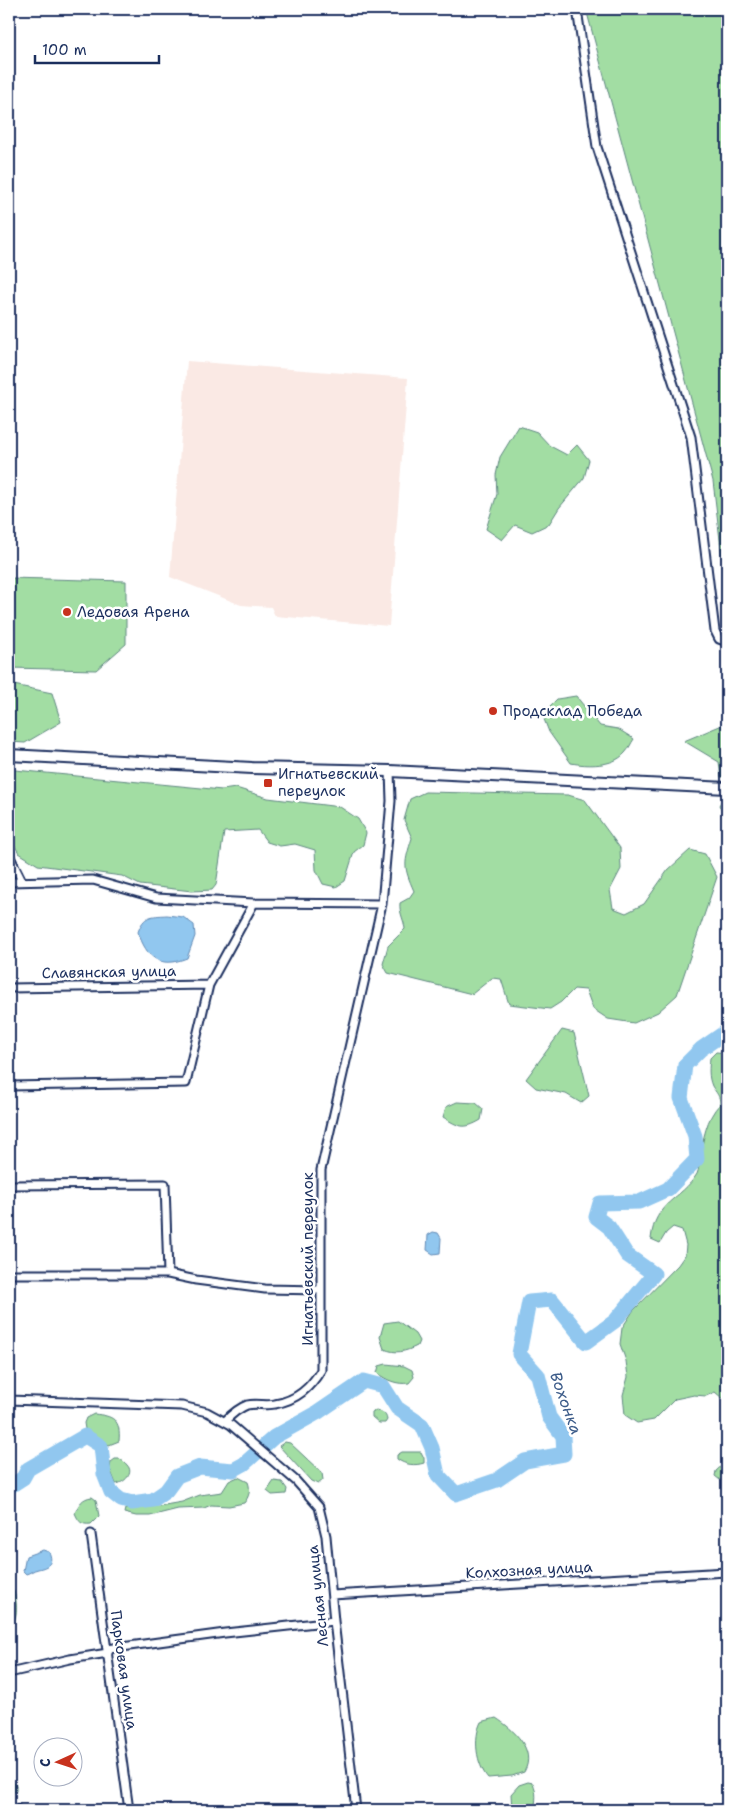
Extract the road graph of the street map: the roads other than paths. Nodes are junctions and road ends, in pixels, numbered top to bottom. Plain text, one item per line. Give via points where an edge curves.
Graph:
1 (577, 9) edge
2 (727, 642) edge
3 (9, 755) edge
4 (390, 771) junction
5 (727, 788) edge
6 (9, 855) edge
7 (9, 882) edge
8 (22, 882) junction
9 (254, 903) junction
10 (382, 904) junction
11 (209, 985) junction
12 (9, 988) edge
13 (9, 1086) edge
14 (9, 1185) edge
15 (9, 1274) edge
16 (168, 1274) junction
17 (321, 1290) junction
18 (9, 1400) edge
19 (228, 1423) junction
20 (91, 1534) dead end
21 (727, 1572) edge
22 (332, 1595) junction
23 (334, 1621) junction
24 (107, 1651) junction
25 (9, 1673) edge
26 (129, 1810) edge
27 (356, 1810) edge

1 - 2 street via 597,147 691,437 716,631 719,640
3 - 4 main road
4 - 5 main road
4 - 10 street, Игнатьевский переулок via 391,801
6 - 8 street
7 - 8 street
8 - 9 street via 93,880 156,898
9 - 10 street
9 - 11 street
10 - 17 street, Игнатьевский переулок via 321,1170
11 - 12 street, Славянская улица
11 - 13 street via 186,1083
14 - 16 street via 165,1184
15 - 16 street
16 - 17 street via 265,1289
17 - 19 street, Игнатьевский переулок via 321,1370 312,1384 301,1394 275,1404 247,1406 234,1413
18 - 19 street, Лесная улица via 182,1406 207,1412
19 - 22 street, Лесная улица via 296,1481 319,1507 326,1536
20 - 24 street, Парковая улица
21 - 22 street, Колхозная улица
22 - 23 street, Лесная улица
23 - 24 street via 225,1632
23 - 27 street, Лесная улица
24 - 25 street
24 - 26 street, Парковая улица

